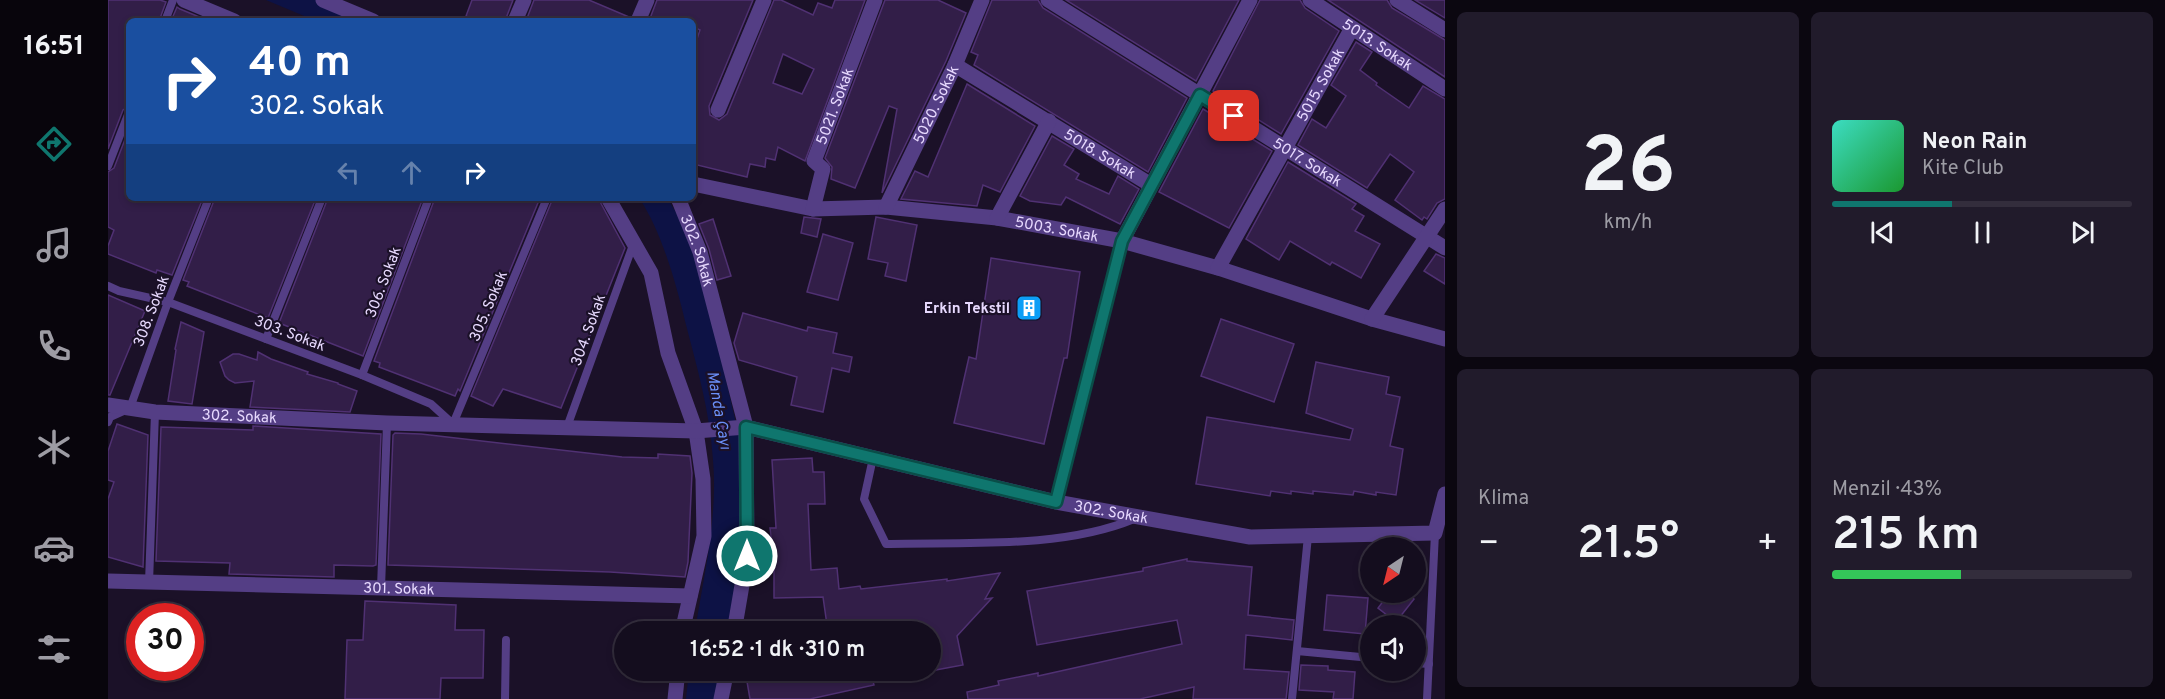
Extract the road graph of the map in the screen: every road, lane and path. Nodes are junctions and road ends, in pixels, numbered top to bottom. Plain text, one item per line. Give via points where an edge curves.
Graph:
1 (173, 0) edge
2 (184, 0) edge
3 (323, 0) edge
4 (524, 0) edge
5 (647, 0) edge
6 (764, 0) edge
7 (875, 0) edge
8 (982, 0) edge
9 (1048, 0) edge
10 (1250, 0) edge
11 (1310, 0) edge
12 (1397, 0) edge
13 (166, 18) edge
14 (227, 18) edge
15 (366, 18) edge
16 (516, 18) edge
17 (640, 18) edge
18 (1443, 25) edge
19 (1352, 28) junction
20 (955, 65) junction
21 (1445, 89) edge
22 (1200, 95) junction
23 (718, 110) dead end
24 (126, 120) edge
25 (1049, 121) junction
26 (1284, 148) junction
27 (108, 166) edge
28 (696, 185) edge
29 (1151, 185) junction
30 (209, 201) edge
31 (321, 201) edge
32 (428, 201) edge
33 (546, 201) edge
34 (610, 201) edge
35 (679, 201) edge
36 (886, 207) junction
37 (813, 209) junction
38 (1445, 209) edge
39 (998, 218) junction
40 (1427, 238) junction
41 (1122, 241) junction
42 (634, 242) junction
43 (1445, 248) edge
44 (1218, 268) junction
45 (108, 286) edge
46 (168, 302) junction
47 (1372, 319) junction
48 (266, 339) junction
49 (1445, 339) edge
50 (362, 375) junction
51 (108, 405) edge
52 (130, 408) junction
53 (155, 412) junction
54 (108, 422) edge
55 (387, 423) junction
56 (453, 424) junction
57 (567, 427) junction
58 (746, 427) junction
59 (696, 431) junction
60 (873, 458) junction
61 (1445, 494) edge
62 (1056, 502) junction
63 (1138, 517) junction
64 (1435, 533) junction
65 (1308, 536) junction
66 (108, 581) edge
67 (149, 582) junction
68 (381, 588) junction
69 (690, 596) junction
70 (684, 621) edge
71 (736, 621) edge
72 (506, 640) dead end
73 (1297, 651) junction
74 (1360, 657) edge
75 (1426, 664) edge
76 (1429, 664) junction
77 (677, 681) edge
78 (724, 681) edge
79 (505, 699) edge
80 (675, 699) edge
81 (721, 699) edge
82 (1292, 699) edge
83 (1427, 699) edge

1 - 13 lane
2 - 14 street
3 - 15 street
4 - 16 street
5 - 17 street
6 - 23 street
7 - 37 street, 5021. Sokak via 814,161 823,169
8 - 20 street, 5020. Sokak
9 - 22 street, 5017. Sokak
10 - 22 street
11 - 19 street, 5013. Sokak
12 - 18 street
19 - 21 street, 5013. Sokak
19 - 26 street, 5015. Sokak
20 - 25 street, 5018. Sokak
20 - 36 street, 5020. Sokak
22 - 26 street, 5017. Sokak
22 - 29 street
24 - 27 lane
25 - 29 street, 5018. Sokak
25 - 39 street, 5018. Sokak
26 - 40 street, 5017. Sokak
26 - 44 street, 5015. Sokak
28 - 37 street, 5003. Sokak
29 - 41 street
30 - 46 lane, 308. Sokak
31 - 48 lane
32 - 50 lane, 306. Sokak
33 - 56 lane, 305. Sokak
34 - 42 street
35 - 58 street, 302. Sokak via 700,252
36 - 37 street, 5003. Sokak
36 - 39 street, 5003. Sokak
38 - 40 street
39 - 41 street, 5003. Sokak
40 - 43 street, 5017. Sokak
40 - 47 street
41 - 44 street, 5003. Sokak
41 - 62 lane
42 - 57 lane, 304. Sokak
42 - 59 street via 651,273 668,354
44 - 47 street, 5003. Sokak
45 - 46 lane, 303. Sokak
46 - 48 lane, 303. Sokak
46 - 52 lane, 308. Sokak
47 - 49 street, 5003. Sokak
48 - 50 lane, 303. Sokak
50 - 56 lane, 303. Sokak via 431,404
51 - 52 street, 302. Sokak
52 - 53 street, 302. Sokak
52 - 54 lane via 110,417
53 - 55 street, 302. Sokak
53 - 67 lane
55 - 56 street, 302. Sokak
55 - 68 lane
56 - 57 street, 302. Sokak
57 - 59 street, 302. Sokak
58 - 59 street, 302. Sokak
58 - 60 street, 302. Sokak
58 - 71 street via 747,556
59 - 69 street via 703,479 704,536
60 - 62 street, 302. Sokak
60 - 63 lane via 864,499 886,544 1049,540 1115,527
61 - 64 street
62 - 63 street, 302. Sokak
63 - 65 street, 302. Sokak via 1250,537
64 - 65 street, 302. Sokak
64 - 76 lane
65 - 73 lane
66 - 67 street, 301. Sokak
67 - 68 street, 301. Sokak
68 - 69 street, 301. Sokak
69 - 70 street
72 - 79 lane
73 - 74 lane
73 - 82 lane
75 - 76 lane
76 - 83 lane
77 - 80 street
78 - 81 street

